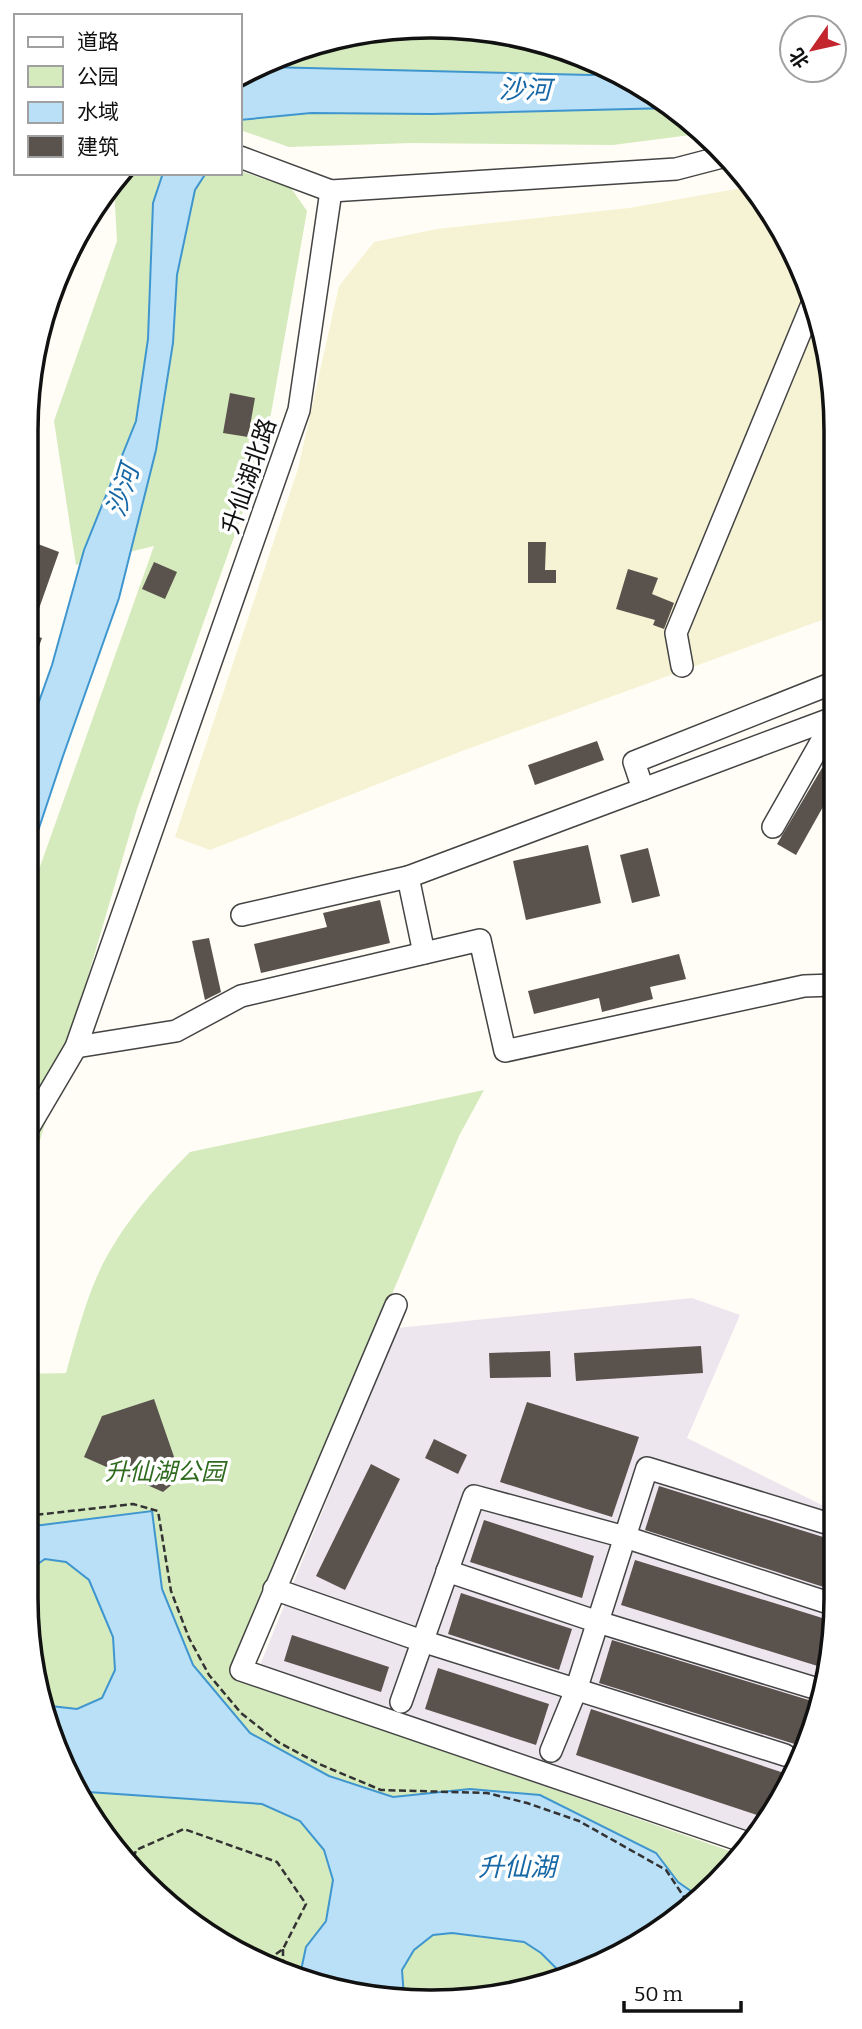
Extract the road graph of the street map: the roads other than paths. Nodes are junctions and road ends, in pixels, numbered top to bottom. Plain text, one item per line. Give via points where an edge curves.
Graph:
1 (714, 158) edge
2 (246, 159) edge
3 (331, 191) junction
4 (807, 317) edge
5 (682, 666) dead end
6 (824, 687) edge
7 (824, 722) edge
8 (824, 735) edge
9 (643, 789) junction
10 (773, 827) dead end
11 (408, 877) junction
12 (242, 915) dead end
13 (424, 953) junction
14 (824, 985) edge
15 (76, 1047) junction
16 (38, 1112) edge
17 (396, 1305) dead end
18 (824, 1523) edge
19 (625, 1537) junction
20 (447, 1571) junction
21 (274, 1589) junction
22 (824, 1601) edge
23 (598, 1622) junction
24 (422, 1641) junction
25 (813, 1688) edge
26 (576, 1690) junction
27 (401, 1702) dead end
28 (551, 1751) dead end
29 (785, 1755) dead end
30 (740, 1840) edge

1 - 3 street via 676,169
2 - 3 street
3 - 15 street, 升仙湖北路 via 299,410
4 - 5 street via 676,633
6 - 9 street via 634,762
7 - 9 street
8 - 10 street
9 - 11 street
11 - 12 street
11 - 13 street
13 - 14 street via 480,940 505,1051
13 - 15 street via 240,996 176,1031
15 - 16 street, 升仙湖北路
17 - 21 street
18 - 19 street via 648,1468
19 - 20 street via 474,1496
19 - 22 street
19 - 23 street
20 - 23 street
20 - 24 street
21 - 24 street
21 - 30 street via 241,1670
23 - 25 street
23 - 26 street
24 - 26 street
24 - 27 street
26 - 28 street
26 - 29 street

